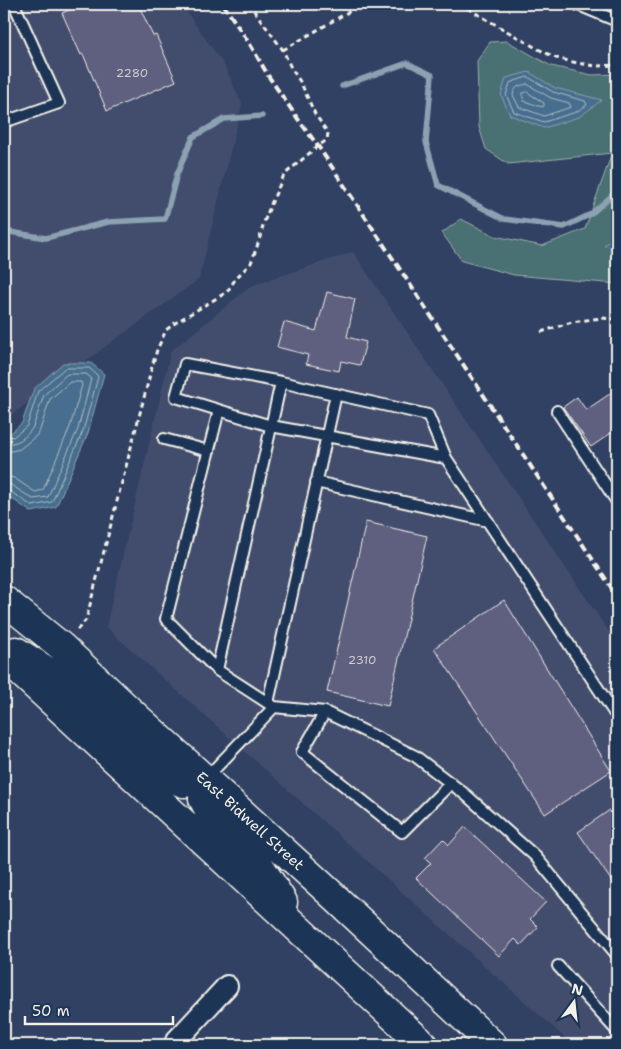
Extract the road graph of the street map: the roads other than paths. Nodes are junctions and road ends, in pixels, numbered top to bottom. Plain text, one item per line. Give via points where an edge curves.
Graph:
1 (14, 4) edge
2 (576, 4) edge
3 (617, 21) edge
4 (4, 122) edge
5 (281, 382) junction
6 (336, 394) junction
7 (219, 410) junction
8 (557, 411) dead end
9 (271, 426) junction
10 (327, 436) junction
11 (164, 439) dead end
12 (209, 451) junction
13 (446, 458) junction
14 (316, 482) junction
15 (617, 502) edge
16 (488, 521) junction
17 (4, 600) edge
18 (4, 644) edge
19 (4, 657) edge
20 (217, 670) junction
21 (270, 705) junction
22 (325, 712) junction
23 (617, 717) edge
24 (204, 779) junction
25 (451, 783) junction
26 (302, 932) junction
27 (617, 955) edge
28 (558, 966) dead end
29 (227, 986) dead end
30 (617, 1031) edge
31 (178, 1043) edge
32 (424, 1045) edge
33 (493, 1045) edge

1 - 4 lane via 59,103
2 - 3 lane
5 - 6 lane
5 - 7 lane via 185,364 176,397
5 - 9 lane
6 - 10 lane
6 - 13 lane via 428,416
7 - 9 lane
7 - 12 lane
8 - 15 lane
9 - 10 lane
9 - 20 lane
10 - 13 lane
10 - 14 lane
11 - 12 lane
12 - 20 lane via 166,619
13 - 16 lane
14 - 16 lane
14 - 21 lane
16 - 23 lane
17 - 24 main road, East Bidwell Street via 62,647
18 - 24 main road via 71,686 162,772 184,783
19 - 26 main road
20 - 21 lane
21 - 22 lane
21 - 24 lane
22 - 25 lane via 415,756
22 - 25 lane via 302,752 402,832
24 - 26 main road via 203,799 210,814 256,860
24 - 33 main road, East Bidwell Street
25 - 27 lane via 535,856
26 - 32 main road
28 - 30 lane
29 - 31 street

